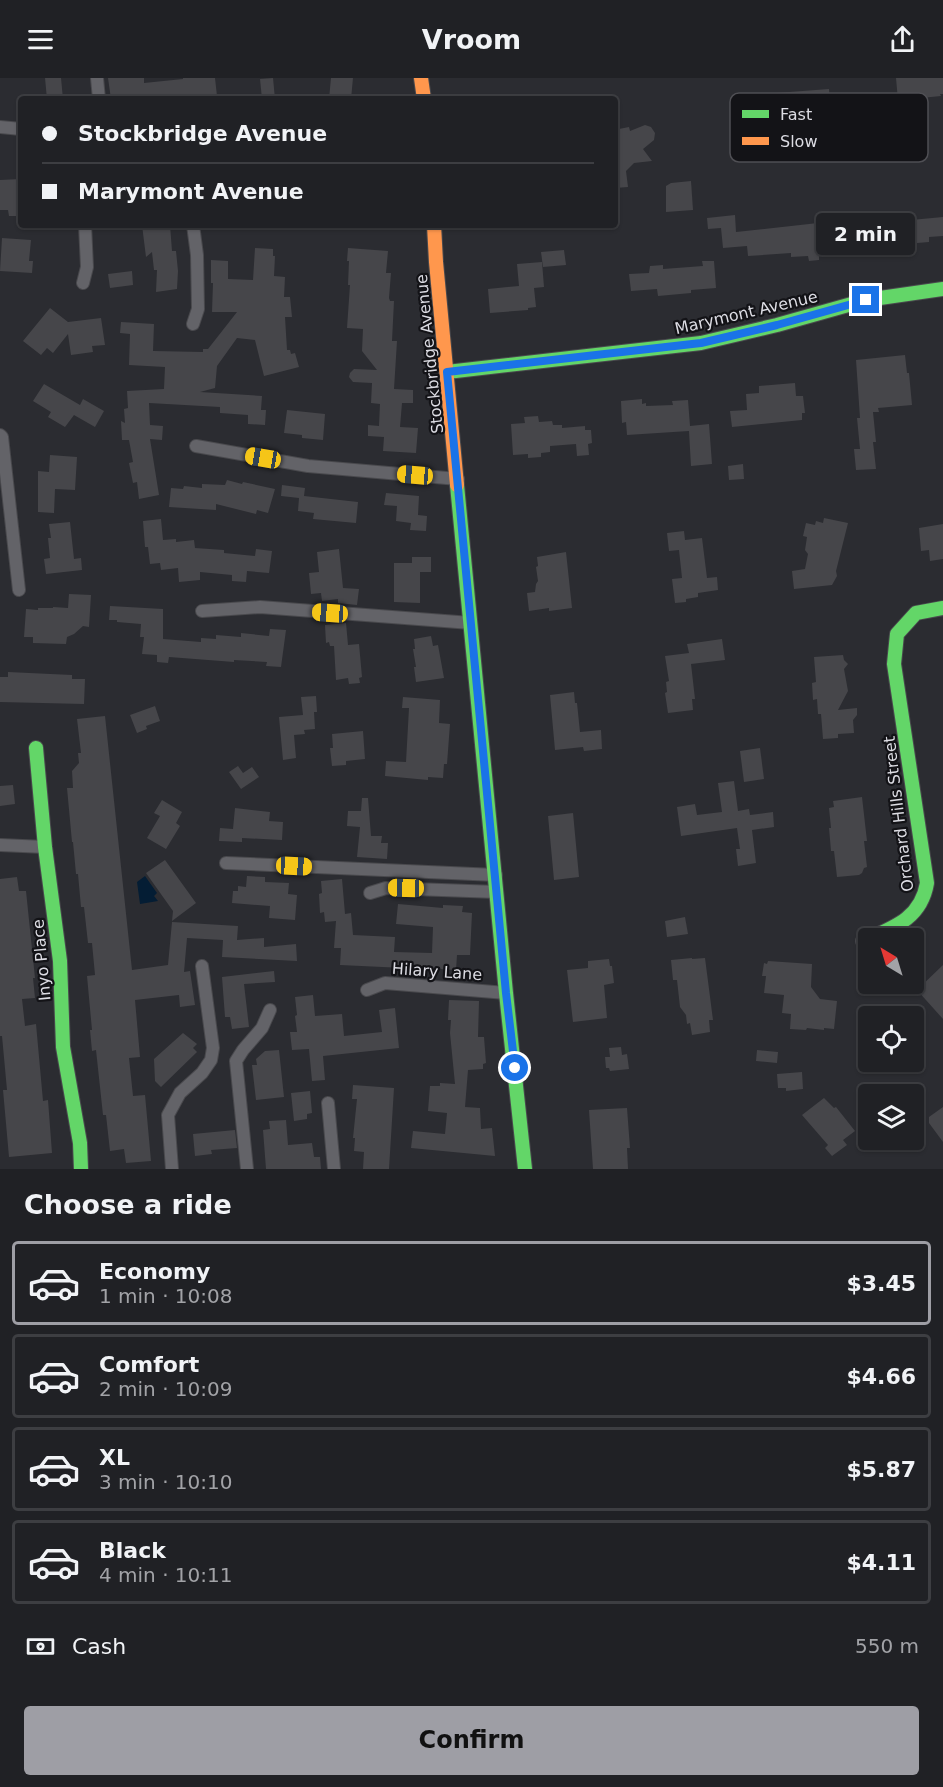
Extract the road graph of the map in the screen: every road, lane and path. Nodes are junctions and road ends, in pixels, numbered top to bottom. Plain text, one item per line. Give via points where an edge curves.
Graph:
1 (97, 78) edge
2 (421, 78) edge
3 (430, 78) edge
4 (99, 96) edge
5 (424, 96) edge
6 (0, 128) edge
7 (18, 129) edge
8 (85, 228) edge
9 (193, 228) edge
10 (434, 228) edge
11 (83, 283) dead end
12 (943, 289) edge
13 (193, 324) dead end
14 (447, 372) junction
15 (0, 435) edge
16 (196, 446) dead end
17 (458, 479) junction
18 (19, 590) dead end
19 (943, 608) edge
20 (202, 611) dead end
21 (471, 623) junction
22 (36, 748) dead end
23 (0, 845) edge
24 (45, 847) junction
25 (226, 863) dead end
26 (496, 875) junction
27 (497, 892) junction
28 (370, 894) dead end
29 (888, 928) edge
30 (202, 966) dead end
31 (367, 990) dead end
32 (506, 993) junction
33 (270, 1010) dead end
34 (328, 1103) dead end
35 (81, 1169) edge
36 (172, 1169) edge
37 (247, 1169) edge
38 (334, 1169) edge
39 (525, 1169) edge

1 - 4 street
2 - 3 street
2 - 5 street
6 - 7 street
8 - 11 street via 87,267
9 - 13 street via 198,309
10 - 14 street, Stockbridge Avenue
12 - 14 street, Marymont Avenue via 866,300 701,343
14 - 17 street, Stockbridge Avenue
15 - 18 street
16 - 17 street via 308,466
17 - 21 street, Stockbridge Avenue
19 - 29 street, Orchard Hills Street via 916,613 897,634 894,664 927,883 926,895 916,913
20 - 21 street via 260,607
21 - 26 street, Stockbridge Avenue
22 - 24 street, Inyo Place
23 - 24 street
24 - 35 street, Inyo Place via 60,961 63,1047
25 - 26 street
26 - 27 street, Stockbridge Avenue
27 - 28 street via 386,888
27 - 32 street, Stockbridge Avenue
30 - 36 street via 213,1048 211,1060 180,1093 168,1115
31 - 32 street, Hilary Lane via 385,983
32 - 39 street, Stockbridge Avenue
33 - 37 street via 262,1028 236,1061
34 - 38 street

